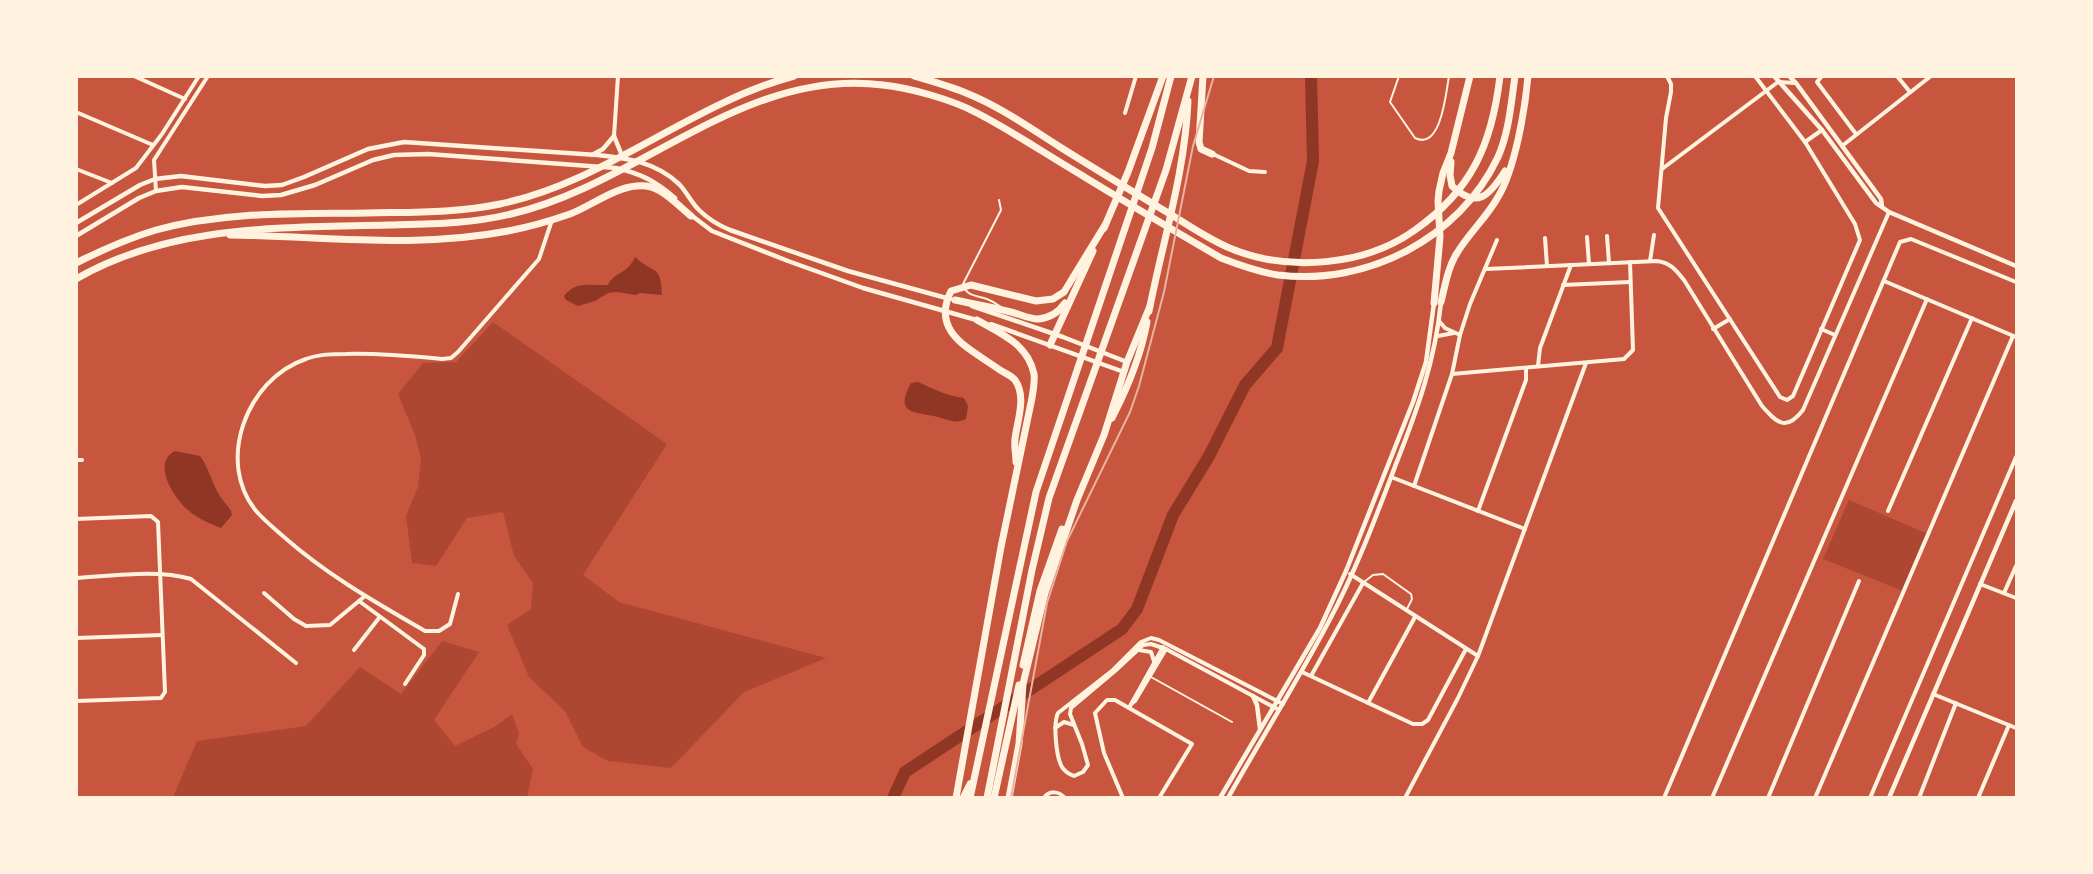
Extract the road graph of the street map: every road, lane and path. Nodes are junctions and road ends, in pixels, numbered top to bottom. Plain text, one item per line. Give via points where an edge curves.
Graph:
1 (134, 76) edge
2 (199, 76) edge
3 (208, 76) edge
4 (618, 76) edge
5 (794, 76) edge
6 (914, 76) edge
7 (1136, 76) edge
8 (1163, 76) edge
9 (1171, 76) edge
10 (1192, 76) edge
11 (1203, 76) edge
12 (1399, 76) edge
13 (1449, 76) edge
14 (1470, 76) edge
15 (1500, 76) edge
16 (1515, 76) edge
17 (1528, 76) edge
18 (1667, 76) edge
19 (1755, 76) edge
20 (1789, 76) edge
21 (1822, 76) edge
22 (1897, 76) edge
23 (1930, 76) edge
24 (1777, 78) edge
25 (1796, 83) junction
26 (1188, 89) junction
27 (1766, 91) junction
28 (1910, 93) junction
29 (185, 99) junction
30 (76, 112) edge
31 (1125, 113) dead end
32 (1822, 130) junction
33 (1856, 134) junction
34 (614, 136) junction
35 (1805, 142) junction
36 (153, 145) junction
37 (1842, 146) junction
38 (1451, 153) junction
39 (1212, 154) joint
40 (592, 155) junction
41 (1514, 156) junction
42 (623, 158) junction
43 (76, 169) edge
44 (1662, 170) junction
45 (1265, 172) dead end
46 (154, 179) junction
47 (113, 183) junction
48 (156, 191) junction
49 (999, 200) dead end
50 (76, 205) edge
51 (1882, 206) junction
52 (1889, 212) junction
53 (692, 216) junction
54 (553, 219) junction
55 (76, 223) edge
56 (1105, 225) junction
57 (202, 235) junction
58 (76, 236) edge
59 (1607, 236) dead end
60 (1654, 236) dead end
61 (1587, 237) dead end
62 (1545, 238) dead end
63 (1497, 240) dead end
64 (1650, 261) junction
65 (1630, 262) junction
66 (76, 263) edge
67 (1609, 263) junction
68 (1589, 264) junction
69 (1571, 265) junction
70 (1547, 266) junction
71 (2016, 266) edge
72 (1486, 269) junction
73 (76, 279) edge
74 (1884, 281) junction
75 (1630, 282) junction
76 (2016, 282) edge
77 (1563, 285) junction
78 (1072, 294) junction
79 (1927, 299) junction
80 (955, 300) junction
81 (1438, 302) junction
82 (1150, 306) junction
83 (1010, 312) junction
84 (1972, 318) junction
85 (1730, 319) junction
86 (977, 320) junction
87 (1439, 321) junction
88 (1713, 329) junction
89 (1821, 329) junction
90 (1457, 334) junction
91 (1055, 335) junction
92 (1835, 335) junction
93 (1437, 336) junction
94 (2015, 336) edge
95 (1050, 345) junction
96 (1127, 362) junction
97 (1586, 363) junction
98 (1538, 367) junction
99 (1526, 368) junction
100 (1124, 372) junction
101 (1452, 374) junction
102 (1104, 435) junction
103 (2016, 457) edge
104 (1017, 467) junction
105 (1384, 475) junction
106 (1391, 477) junction
107 (1414, 486) junction
108 (1077, 500) junction
109 (2016, 501) edge
110 (1478, 511) junction
111 (1888, 511) dead end
112 (76, 519) edge
113 (1525, 529) junction
114 (2016, 566) edge
115 (1350, 574) junction
116 (160, 575) junction
117 (76, 578) edge
118 (1859, 581) dead end
119 (1363, 583) junction
120 (1980, 584) junction
121 (264, 593) dead end
122 (2004, 593) junction
123 (458, 594) dead end
124 (365, 596) junction
125 (2016, 598) edge
126 (359, 601) junction
127 (1406, 611) junction
128 (1415, 617) junction
129 (379, 618) junction
130 (162, 635) junction
131 (76, 638) edge
132 (1166, 647) junction
133 (1466, 649) junction
134 (354, 650) dead end
135 (1138, 650) junction
136 (1478, 656) junction
137 (1154, 662) junction
138 (296, 663) dead end
139 (1302, 672) junction
140 (1150, 676) junction
141 (1311, 676) junction
142 (405, 684) dead end
143 (1933, 694) junction
144 (1253, 696) junction
145 (1276, 700) junction
146 (76, 701) edge
147 (1368, 703) junction
148 (1956, 703) junction
149 (1283, 704) junction
150 (1130, 706) junction
151 (1273, 706) junction
152 (1279, 710) junction
153 (1232, 722) dead end
154 (2009, 725) junction
155 (1075, 726) junction
156 (1055, 728) junction
157 (2016, 728) edge
158 (1260, 729) junction
159 (975, 773) junction
160 (956, 798) edge
161 (963, 798) edge
162 (970, 798) edge
163 (987, 798) edge
164 (994, 798) edge
165 (1009, 798) edge
166 (1044, 798) edge
167 (1065, 798) edge
168 (1123, 798) edge
169 (1159, 798) edge
170 (1220, 798) edge
171 (1228, 798) edge
172 (1405, 798) edge
173 (1664, 798) edge
174 (1712, 798) edge
175 (1768, 798) edge
176 (1815, 798) edge
177 (1870, 798) edge
178 (1889, 798) edge
179 (1919, 798) edge
180 (1978, 798) edge

1 - 29 street
2 - 29 street
3 - 46 street via 154,160
4 - 34 street
5 - 66 highway via 747,92 599,168 521,199 431,212 272,214 192,222 138,236
6 - 15 highway via 994,106 1213,240 1249,255 1285,263 1363,254 1388,246 1437,215 1459,191 1485,145
7 - 31 street
8 - 56 highway
9 - 159 highway via 1152,148 1036,492
10 - 26 highway
11 - 39 highway via 1199,142 1201,149
12 - 13 lane via 1390,102 1415,138 1426,141 1438,126
14 - 38 highway
16 - 57 highway via 1508,129 1498,156 1460,212 1407,252 1353,271 1278,275 1239,265 975,112 925,94 853,82 780,93 716,120 568,196 513,214 471,222 276,228
17 - 41 highway
18 - 44 street via 1671,92
19 - 27 street
20 - 25 street
21 - 33 street via 1817,82
22 - 28 street
23 - 28 street
24 - 25 street
24 - 27 street
24 - 32 street
25 - 37 street
26 - 82 highway via 1174,208
26 - 163 highway via 1166,170 1049,498
27 - 35 street
27 - 44 street
28 - 33 street
29 - 36 street
30 - 36 street
32 - 35 street
32 - 51 street
33 - 37 street
34 - 40 street
34 - 42 street
35 - 89 street via 1855,224 1860,240
36 - 47 street via 136,168
37 - 51 street via 1881,199
38 - 41 highway via 1452,186 1467,197 1477,198 1494,189
38 - 81 highway via 1438,201
39 - 45 street via 1250,171
40 - 42 street
40 - 46 street via 404,142 368,149 282,185 181,176
41 - 81 highway via 1499,196 1456,254
42 - 80 street via 659,170 679,184 699,210 730,230 848,270
43 - 47 street
44 - 85 street via 1658,208
46 - 48 street
46 - 55 street
47 - 50 street
48 - 53 street via 182,187 281,195 315,185 373,159 411,153 616,168 657,183
48 - 58 street
49 - 83 lane via 1001,210 963,288
51 - 52 street
52 - 71 street
52 - 92 street
53 - 54 highway via 662,192 638,186
53 - 86 street via 727,238 820,273
54 - 57 highway via 509,231 410,242
54 - 124 street via 539,259 451,358 381,353 305,359 277,375 256,399 244,423 236,457 239,478 257,512 307,557
56 - 78 highway
56 - 104 highway via 1064,292 1053,299 1036,301 971,285 951,291 944,312 947,328 956,339 1015,380 1021,398 1014,442
57 - 73 highway via 163,243
59 - 67 street
60 - 64 street
61 - 68 street
62 - 70 street
63 - 72 street
64 - 65 street
64 - 88 street via 1673,266
65 - 67 street
65 - 75 street
67 - 68 street
68 - 69 street
69 - 70 street
69 - 77 street
70 - 72 street
72 - 90 street
74 - 76 street via 1900,242 1911,238
74 - 79 street
74 - 173 street
75 - 77 street
75 - 97 street via 1633,350 1624,359
77 - 98 street via 1540,348
78 - 83 highway via 1050,316 1029,318
78 - 91 highway
79 - 84 street
79 - 174 street
80 - 83 highway
80 - 91 street
81 - 87 street
81 - 105 street via 1426,363
82 - 96 highway
82 - 102 highway via 1127,389
84 - 94 street
84 - 111 street
85 - 88 street
85 - 89 street via 1780,397 1786,400 1793,396
86 - 95 street
86 - 104 highway via 1015,342 1027,355 1034,375
87 - 90 street
87 - 93 street
88 - 92 street via 1762,406 1776,422 1786,424 1803,410
89 - 92 street
90 - 93 street
90 - 101 street
91 - 95 highway
91 - 96 street
93 - 106 street via 1420,401
94 - 176 street
95 - 100 street
96 - 100 highway
97 - 98 street
97 - 113 street
98 - 99 street
99 - 101 street
99 - 110 street via 1526,380
100 - 102 highway
101 - 107 street
102 - 108 highway
103 - 177 street
104 - 160 highway
105 - 106 street
105 - 145 street via 1322,622
106 - 107 street
106 - 115 street
107 - 110 street
108 - 164 highway via 1046,571 1033,615
108 - 165 highway via 1045,593 1023,684 1019,744
109 - 120 street
110 - 113 street
112 - 116 street via 151,516 158,522
113 - 136 street
114 - 122 street
115 - 119 street
115 - 139 street
116 - 117 street
116 - 130 street
116 - 138 street via 191,579
118 - 175 street
119 - 127 street
119 - 127 lane via 1373,574 1383,574 1411,594
119 - 141 street
120 - 122 street
120 - 143 street
121 - 126 street via 306,626 330,625
122 - 125 street
123 - 124 street via 450,624 439,631 424,630
124 - 126 street
126 - 129 street
127 - 128 street
128 - 133 street
128 - 147 street
129 - 134 street
129 - 142 street via 424,649
130 - 131 street
130 - 146 street via 165,692 161,698
132 - 135 street via 1147,644
132 - 137 street
132 - 140 street
132 - 144 street
132 - 145 street
132 - 156 street via 1155,638 1141,642 1113,670 1058,712
133 - 136 street
133 - 147 street via 1428,720 1422,724 1413,724
135 - 137 street via 1150,652
135 - 155 street via 1073,705 1070,711
136 - 172 street
137 - 150 street
139 - 141 street
139 - 149 street
140 - 150 street
140 - 153 lane
141 - 147 street
143 - 148 street
143 - 178 street
144 - 151 street
144 - 158 street
145 - 149 street
145 - 151 street
148 - 154 street
148 - 179 street
149 - 152 street
150 - 168 street via 1107,700 1095,713 1104,753
150 - 169 street via 1192,744
151 - 152 street
151 - 158 street
152 - 171 street
154 - 157 street
154 - 180 street
155 - 156 street via 1064,722
155 - 156 street via 1088,765 1074,776 1062,768
158 - 170 street
159 - 161 highway
159 - 162 highway
166 - 167 street via 1052,792

